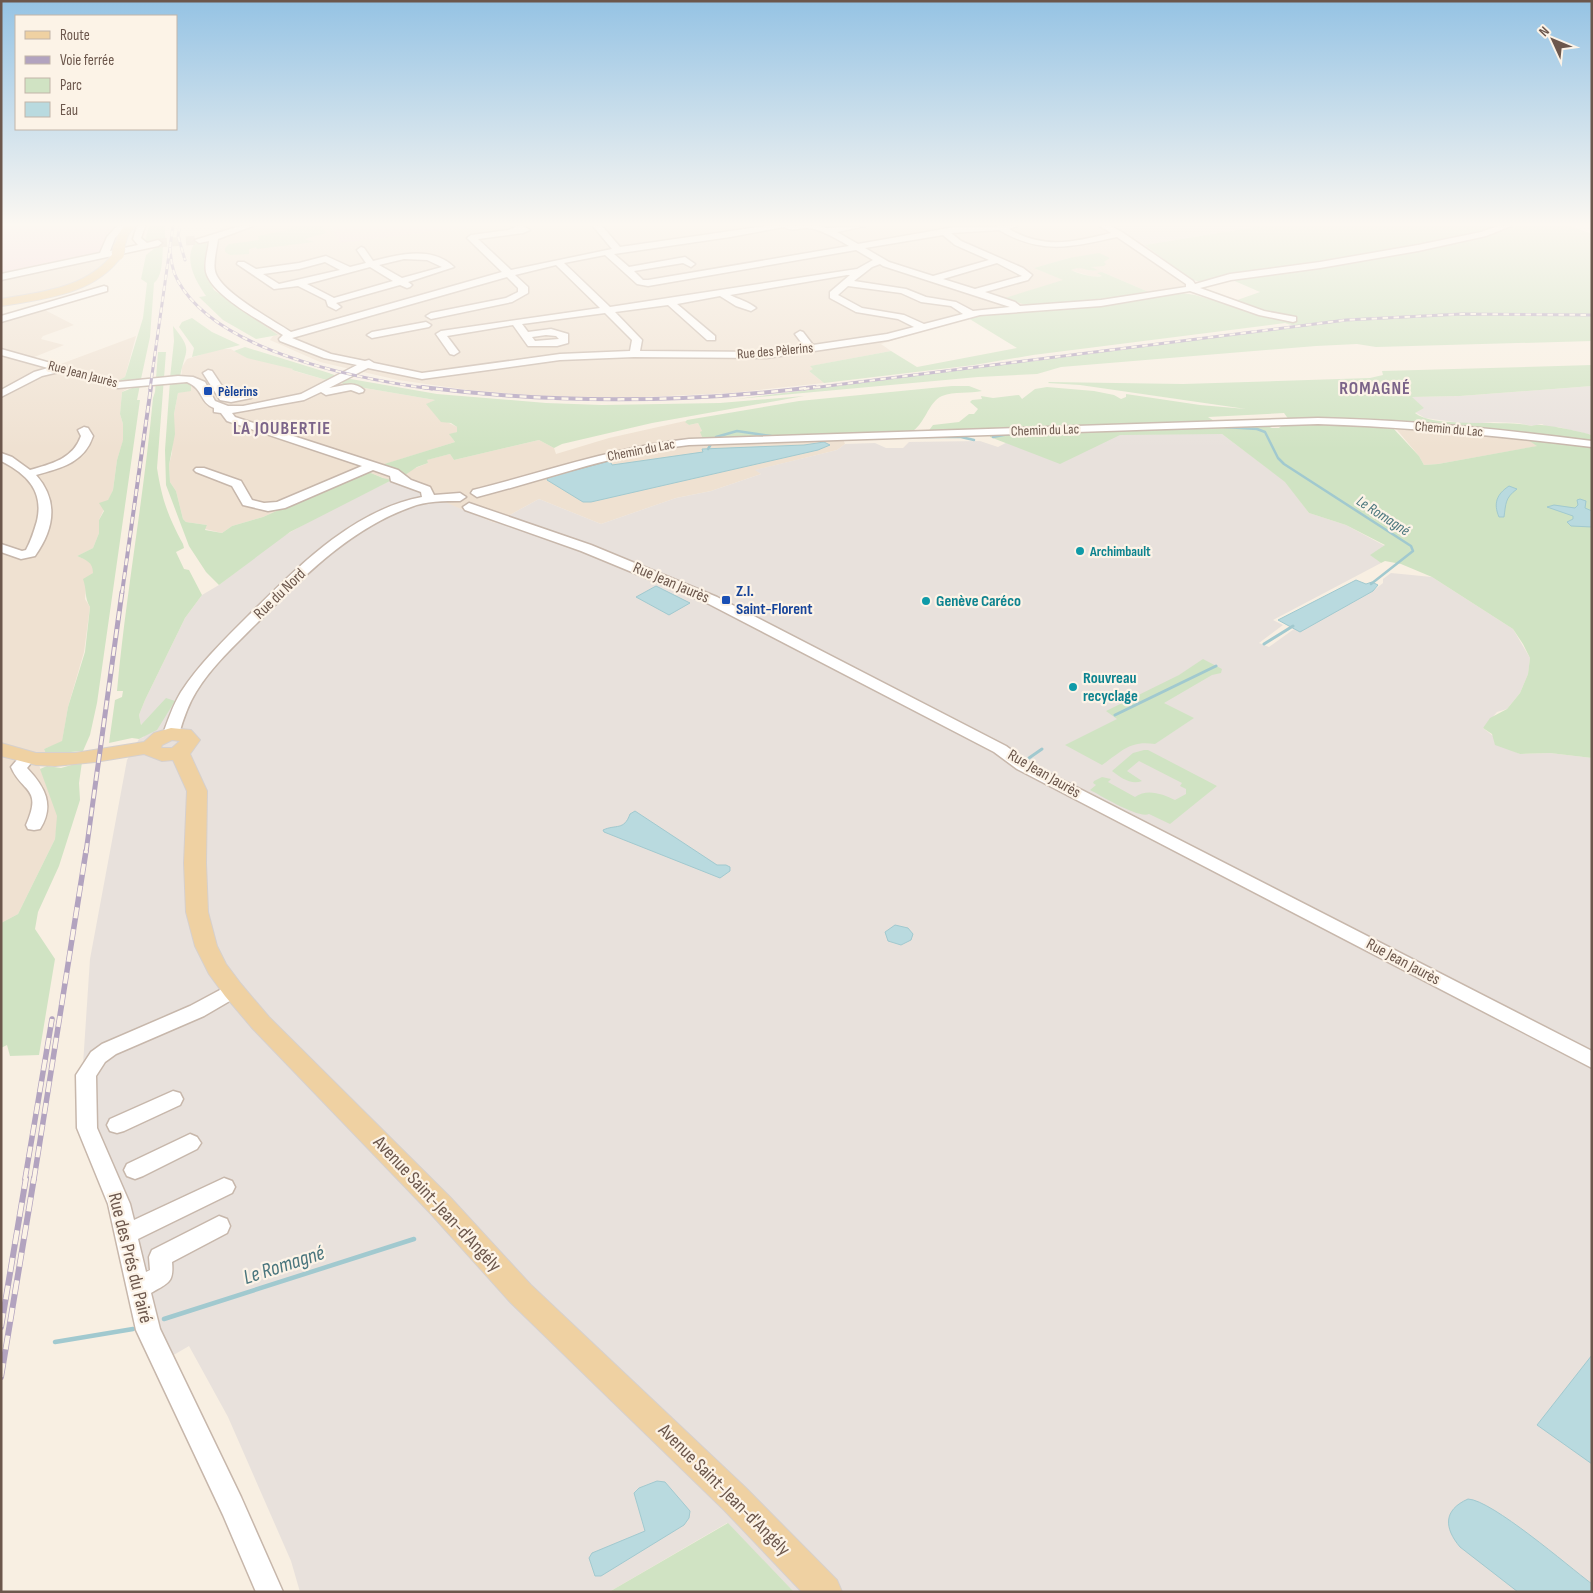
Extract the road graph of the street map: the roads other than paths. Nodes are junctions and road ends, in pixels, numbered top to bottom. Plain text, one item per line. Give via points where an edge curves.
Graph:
1 (17, 300) edge
2 (65, 300) edge
3 (237, 300) edge
4 (336, 300) edge
5 (412, 300) edge
6 (507, 300) edge
7 (597, 300) edge
8 (679, 300) edge
9 (732, 300) edge
10 (841, 300) edge
11 (926, 300) edge
12 (1001, 300) edge
13 (1117, 300) edge
14 (1226, 300) edge
15 (330, 302) joint
16 (670, 302) junction
17 (403, 303) junction
18 (1, 304) edge
19 (751, 308) dead end
20 (1017, 308) junction
21 (608, 311) junction
22 (971, 314) junction
23 (353, 317) junction
24 (423, 317) junction
25 (1, 319) edge
26 (1293, 319) dead end
27 (515, 322) junction
28 (922, 327) junction
29 (441, 334) junction
30 (800, 334) dead end
31 (372, 335) dead end
32 (527, 335) dead end
33 (287, 336) junction
34 (711, 338) dead end
35 (811, 349) junction
36 (1, 352) edge
37 (454, 352) dead end
38 (634, 354) junction
39 (369, 363) junction
40 (46, 364) junction
41 (62, 369) junction
42 (208, 373) dead end
43 (38, 374) junction
44 (216, 385) junction
45 (198, 386) junction
46 (359, 390) dead end
47 (3, 391) edge
48 (316, 392) junction
49 (247, 396) dead end
50 (228, 410) junction
51 (84, 430) dead end
52 (1592, 444) edge
53 (1, 456) edge
54 (374, 467) junction
55 (27, 474) junction
56 (201, 474) dead end
57 (404, 480) joint
58 (434, 498) junction
59 (462, 502) junction
60 (483, 502) junction
61 (1, 548) edge
62 (175, 743) junction
63 (1, 749) edge
64 (27, 758) junction
65 (34, 825) dead end
66 (233, 990) junction
67 (1592, 1060) edge
68 (173, 1099) dead end
69 (117, 1125) dead end
70 (190, 1143) dead end
71 (135, 1170) dead end
72 (224, 1187) dead end
73 (219, 1226) dead end
74 (127, 1234) junction
75 (139, 1288) junction
76 (270, 1592) edge
77 (825, 1592) edge

1 - 18 main road
2 - 25 street
3 - 33 street, Rue des Pèlerins
4 - 15 street
5 - 17 street
6 - 24 street
7 - 21 street
8 - 16 street
9 - 19 street
10 - 28 street via 859,310 901,316
11 - 22 street via 953,304
12 - 20 street
13 - 20 street, Rue des Pèlerins
14 - 26 street via 1262,313
15 - 23 street
16 - 21 street
16 - 34 street
17 - 23 street
17 - 24 street
20 - 22 street, Rue des Pèlerins
21 - 27 street
21 - 38 street via 637,340
22 - 28 street, Rue des Pèlerins
23 - 33 street
24 - 29 street
24 - 31 street
27 - 29 street
27 - 32 street
28 - 35 street, Rue des Pèlerins via 882,338
29 - 37 street
30 - 35 street
33 - 39 street, Rue des Pèlerins via 286,341 319,354
35 - 38 street, Rue des Pèlerins via 757,356
36 - 40 street, Rue Jean Jaurès
38 - 39 street, Rue des Pèlerins via 533,360 418,375
39 - 48 street
40 - 41 street, Rue Jean Jaurès
40 - 43 street
41 - 43 street
41 - 45 street, Rue Jean Jaurès via 118,385 184,374
41 - 47 street
42 - 44 street
43 - 47 street
44 - 45 street
44 - 49 street via 226,398
45 - 50 street, Rue Jean Jaurès via 207,407
46 - 48 street via 352,387
48 - 50 street via 246,409
50 - 54 street, Rue Jean Jaurès via 229,418
51 - 55 street via 87,436 81,452 67,461
52 - 60 street, Chemin du Lac via 1519,435 1325,421 696,442 662,445 590,460 503,487
53 - 55 street
54 - 56 street via 270,508 247,502 239,485
54 - 57 street, Rue Jean Jaurès via 386,475
55 - 61 street via 40,488 46,507 37,543 30,553 21,555
57 - 58 street, Rue Jean Jaurès via 423,488
58 - 59 street, Rue Jean Jaurès
58 - 62 street, Rue du Nord via 406,504 366,525 332,546 305,569 217,654 179,710
59 - 60 street, Rue Jean Jaurès
59 - 60 street
60 - 67 street, Rue Jean Jaurès via 712,600 1000,749 1023,766
62 - 64 main road via 158,739 151,747 119,752 51,760
62 - 66 main road, Avenue Saint-Jean-d'Angély via 198,790 195,862 198,921 217,968
63 - 64 main road
64 - 65 street via 19,767 35,786 42,804
66 - 74 street, Rue des Prés du Pairé via 197,1011 109,1049 92,1064 86,1076 87,1128 119,1204
66 - 77 main road, Avenue Saint-Jean-d'Angély via 260,1023 440,1205 521,1294 736,1499
68 - 69 street
70 - 71 street
72 - 74 street
73 - 75 street via 160,1257 162,1275
74 - 75 street, Rue des Prés du Pairé
75 - 76 street, Rue des Prés du Pairé via 148,1330

